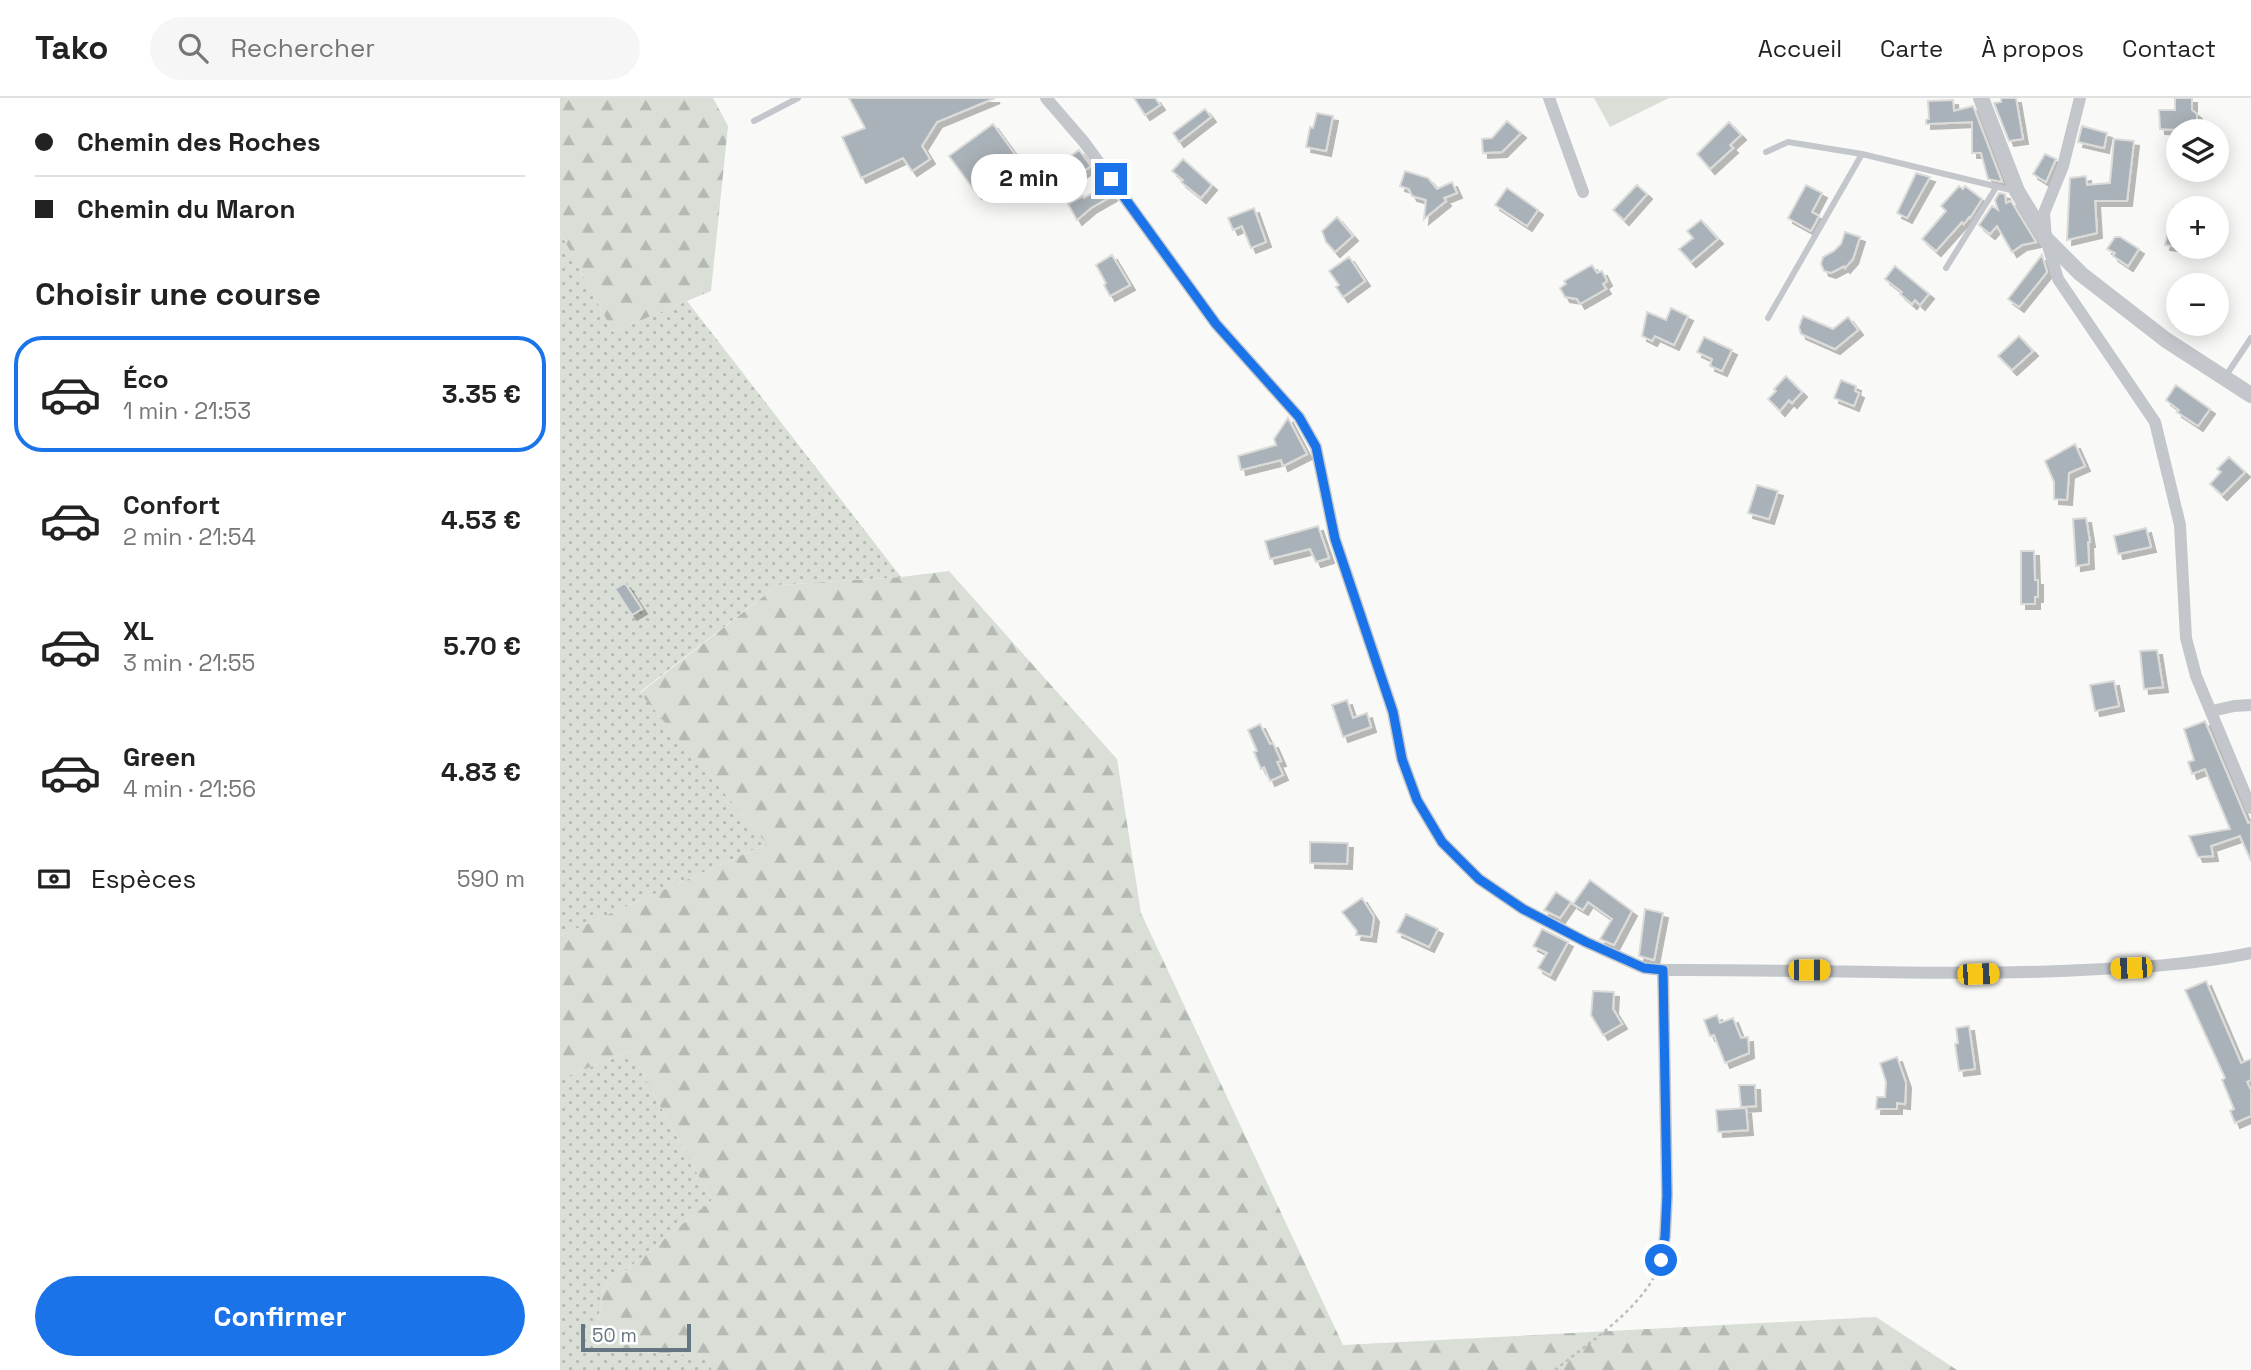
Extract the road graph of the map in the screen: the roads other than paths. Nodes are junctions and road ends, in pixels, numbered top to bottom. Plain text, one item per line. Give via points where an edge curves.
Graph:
1 (798, 98) edge
2 (1046, 98) edge
3 (1549, 98) edge
4 (1981, 98) edge
5 (2080, 98) edge
6 (754, 121) dead end
7 (1766, 152) dead end
8 (1861, 154) junction
9 (1997, 186) junction
10 (2017, 191) junction
11 (1583, 192) dead end
12 (2046, 239) junction
13 (1945, 268) dead end
14 (1768, 318) dead end
15 (2251, 338) edge
16 (2225, 377) junction
17 (2251, 394) edge
18 (2251, 705) edge
19 (2212, 711) junction
20 (2251, 808) edge
21 (2251, 953) edge
22 (1663, 970) junction
23 (1661, 1260) road end

1 - 6 lane
2 - 22 street via 1084,142 1216,324 1299,417 1316,447 1335,539 1390,700 1402,759 1417,800 1442,842 1479,879 1523,909 1644,968
3 - 11 street
4 - 10 street
5 - 12 street via 2063,166 2044,213
7 - 8 lane via 1788,142
8 - 9 lane
8 - 14 lane
9 - 10 lane
9 - 13 lane
10 - 12 street
12 - 16 street via 2081,275 2166,340
12 - 19 street via 2058,279 2155,422 2180,525 2186,638
15 - 16 lane
16 - 17 street
18 - 19 street
19 - 20 street
21 - 22 street via 2156,967 1978,974
22 - 23 street via 1667,1195

